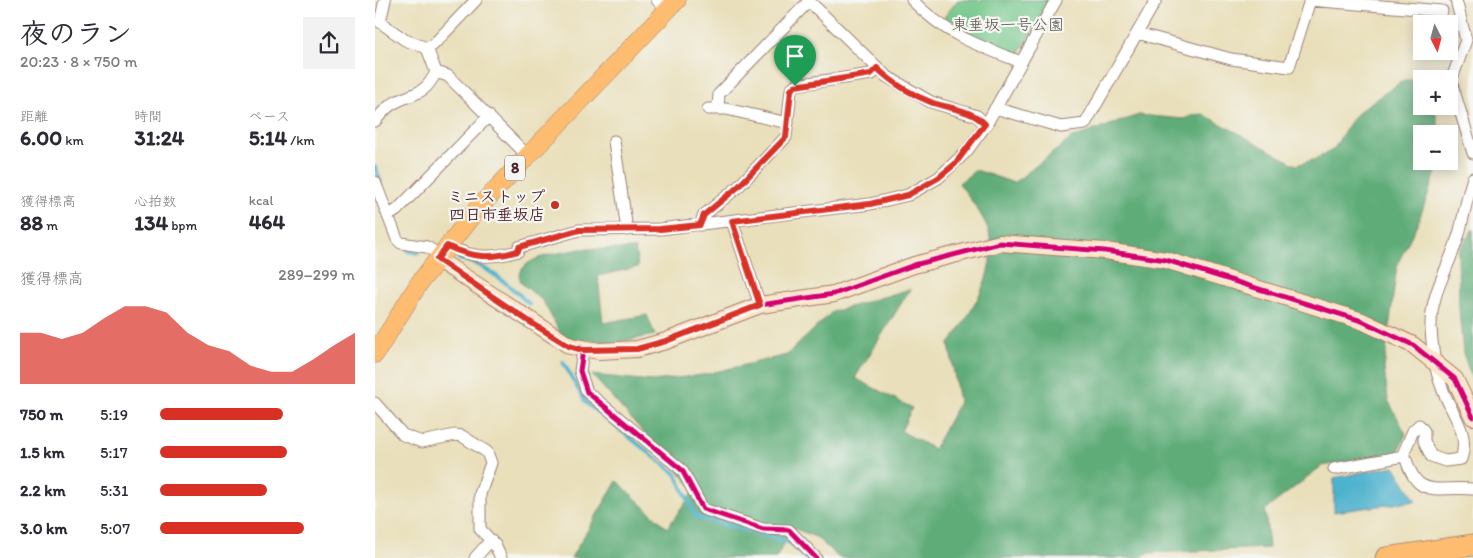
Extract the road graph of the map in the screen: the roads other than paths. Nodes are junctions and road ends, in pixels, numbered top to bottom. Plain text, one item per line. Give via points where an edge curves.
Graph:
1 (385, 0) edge
2 (476, 0) edge
3 (809, 0) edge
4 (912, 0) edge
5 (1056, 0) edge
6 (1156, 0) edge
7 (1310, 0) edge
8 (1456, 0) edge
9 (667, 3) edge
10 (1442, 12) dead end
11 (1137, 33) junction
12 (427, 48) junction
13 (1021, 62) junction
14 (877, 68) junction
15 (436, 72) junction
16 (995, 108) junction
17 (489, 116) junction
18 (375, 121) edge
19 (788, 123) junction
20 (985, 124) junction
21 (615, 141) dead end
22 (1473, 153) edge
23 (527, 155) junction
24 (1473, 178) edge
25 (375, 182) edge
26 (388, 216) junction
27 (732, 221) junction
28 (700, 225) junction
29 (627, 230) junction
30 (441, 253) junction
31 (760, 305) junction
32 (583, 350) junction
33 (375, 354) edge
34 (1437, 364) junction
35 (375, 404) edge
36 (1473, 417) edge
37 (1405, 456) junction
38 (1334, 469) dead end
39 (1473, 489) edge
40 (491, 540) junction
41 (1473, 545) edge
42 (475, 558) edge
43 (501, 558) edge
44 (816, 558) edge
45 (1386, 558) edge

1 - 12 street via 379,22 405,40
2 - 12 street
3 - 14 street
3 - 19 street via 719,94 713,108
4 - 13 street via 942,27
5 - 13 street
6 - 11 street
7 - 10 street
7 - 11 street via 1289,68 1231,60
8 - 22 street via 1466,40 1451,81
9 - 23 main road, 8
11 - 16 street via 1085,124 1061,127
12 - 15 street
13 - 16 street
14 - 19 street via 871,74 795,86 791,90
14 - 20 street via 915,94 977,116
15 - 17 street via 448,76
15 - 18 street via 422,92 391,104
16 - 20 street
17 - 23 street
17 - 26 street
19 - 28 street via 786,137 738,187 704,215
20 - 27 street via 955,164 908,195 870,204
21 - 29 street
23 - 30 main road, 8
24 - 34 street via 1459,232 1438,284 1433,306 1431,329
25 - 26 street
26 - 30 street via 401,243
27 - 28 street
27 - 31 street
28 - 29 street
29 - 30 street via 579,230 519,247 518,251 497,258 460,252
30 - 32 street via 530,322 569,346
30 - 33 main road, 8 via 397,315
31 - 32 street via 637,349
31 - 34 street via 833,294 914,265 999,243 1105,251 1166,260 1362,321 1413,345
32 - 44 street via 579,371 587,392 682,470 703,509 763,529 789,530
34 - 36 street via 1455,379
34 - 37 street via 1441,385 1461,429 1465,446 1461,459 1445,461 1431,456 1419,425 1411,436
35 - 40 street via 403,436 422,442 462,436 487,452 491,463 481,494 479,529
37 - 38 street
37 - 39 street via 1409,471 1423,486 1435,490
40 - 42 street
40 - 43 street
41 - 45 highway

